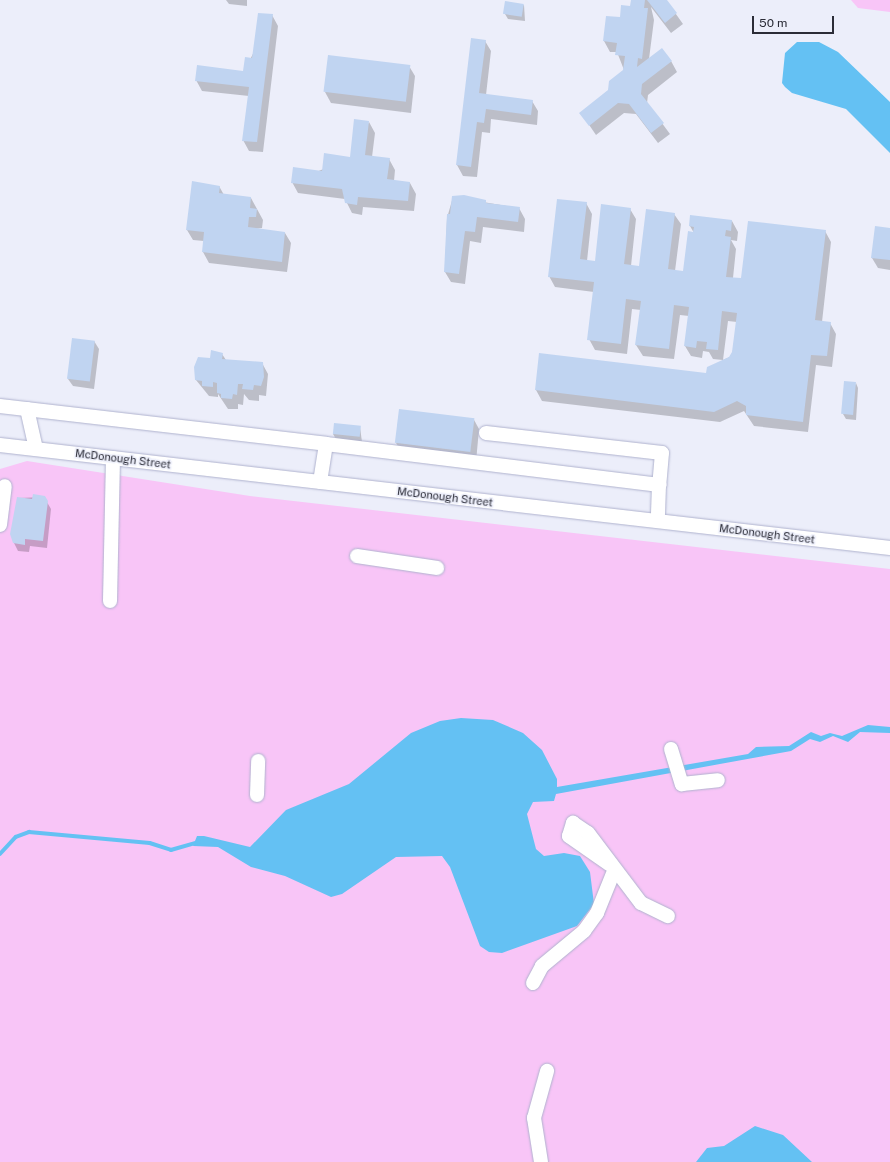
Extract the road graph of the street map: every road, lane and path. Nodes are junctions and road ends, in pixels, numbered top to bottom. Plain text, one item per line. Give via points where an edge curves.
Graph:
1 (0, 406) edge
2 (27, 409) junction
3 (486, 433) dead end
4 (326, 444) junction
5 (0, 445) edge
6 (36, 449) junction
7 (112, 458) junction
8 (320, 482) junction
9 (659, 485) junction
10 (5, 486) dead end
11 (658, 521) junction
12 (0, 526) edge
13 (890, 548) edge
14 (357, 556) dead end
15 (437, 568) dead end
16 (110, 602) dead end
17 (672, 754) dead end
18 (258, 761) dead end
19 (718, 780) dead end
20 (257, 795) dead end
21 (668, 916) dead end
22 (533, 983) dead end
23 (547, 1071) dead end
24 (541, 1162) edge

1 - 2 street
2 - 4 street
2 - 6 street
3 - 9 street via 662,453
4 - 8 street
4 - 9 street
5 - 6 street, McDonough Street
6 - 7 street, McDonough Street
7 - 8 street, McDonough Street
7 - 16 street
8 - 11 street, McDonough Street
9 - 11 street
10 - 12 street
11 - 13 street, McDonough Street
14 - 15 street
17 - 19 street via 678,778 685,785
18 - 20 street
21 - 22 street via 641,903 611,867 598,913 584,931 542,966
23 - 24 street via 534,1118

